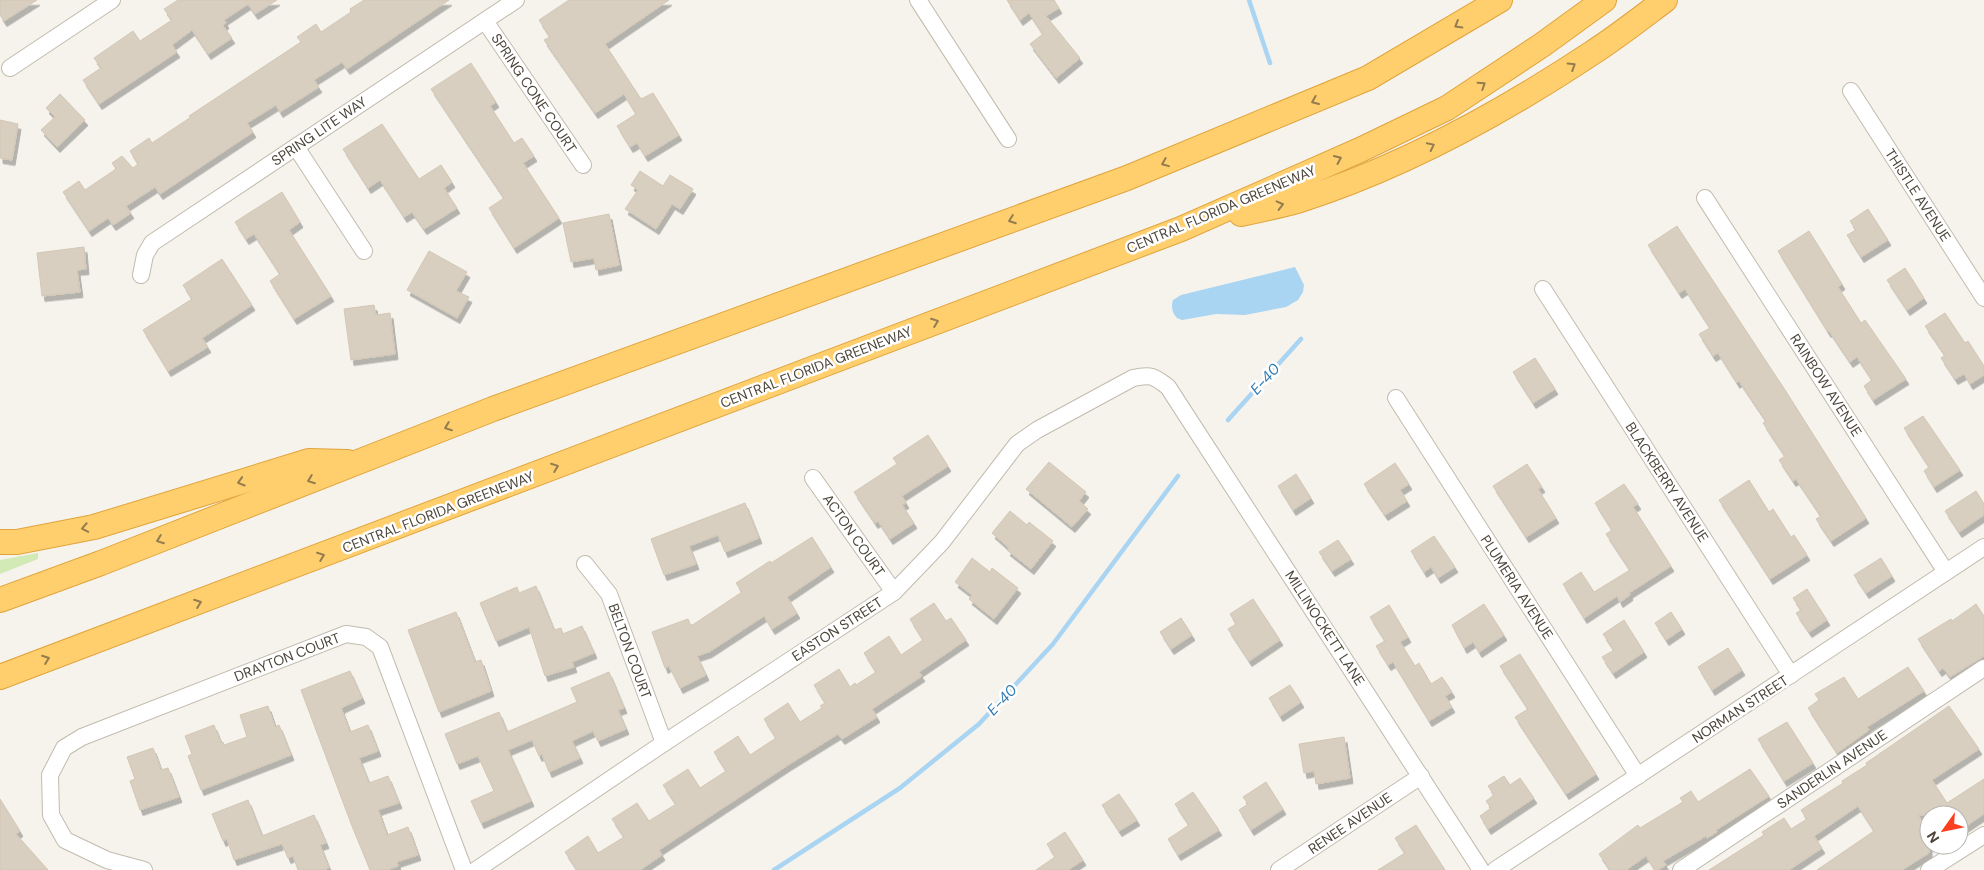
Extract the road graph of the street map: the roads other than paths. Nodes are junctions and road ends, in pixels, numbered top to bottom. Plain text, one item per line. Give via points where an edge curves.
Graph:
1 (112, 0) edge
2 (516, 0) edge
3 (918, 0) edge
4 (1500, 0) edge
5 (1604, 0) edge
6 (1666, 0) edge
7 (485, 21) junction
8 (10, 68) dead end
9 (1851, 92) dead end
10 (1008, 139) dead end
11 (296, 147) junction
12 (583, 165) dead end
13 (1705, 198) dead end
14 (1181, 229) junction
15 (364, 251) dead end
16 (141, 275) dead end
17 (1543, 288) dead end
18 (1984, 298) edge
19 (1168, 387) joint
20 (1396, 398) dead end
21 (356, 463) junction
22 (813, 478) dead end
23 (0, 542) edge
24 (1984, 547) edge
25 (586, 564) dead end
26 (1946, 572) junction
27 (894, 592) junction
28 (0, 600) edge
29 (1984, 668) edge
30 (1791, 675) junction
31 (0, 676) edge
32 (664, 743) junction
33 (1421, 776) junction
34 (1638, 776) junction
35 (1984, 835) edge
36 (144, 870) edge
37 (464, 870) edge
38 (476, 870) edge
39 (1279, 870) edge
40 (1481, 870) edge
41 (1496, 870) edge
42 (1681, 870) edge
43 (1929, 870) edge

1 - 8 street
2 - 7 street, SPRING LITE WAY
3 - 10 street
4 -> 21 highway via 1368,78 1128,178 493,409
14 -> 5 highway, CENTRAL FLORIDA GREENEWAY via 1447,108 1542,46
14 -> 6 highway via 1295,201 1386,168 1504,108 1592,53
7 - 11 street, SPRING LITE WAY
7 - 12 street, SPRING CONE COURT
9 - 18 street, THISTLE AVENUE
11 - 15 street
11 - 16 street, SPRING LITE WAY via 152,243 145,255
13 - 26 street, RAINBOW AVENUE
31 -> 14 highway, CENTRAL FLORIDA GREENEWAY
17 - 30 street, BLACKBERRY AVENUE
19 - 27 street, EASTON STREET via 1146,375 1133,378 1017,444 942,542
19 - 33 street, MILLINOCKETT LANE
20 - 34 street, PLUMERIA AVENUE
21 -> 23 highway via 309,461 94,526 16,542
21 -> 28 highway
22 - 27 street, ACTON COURT
24 - 26 street, NORMAN STREET
25 - 32 street, BELTON COURT via 609,594
26 - 30 street, NORMAN STREET
27 - 32 street, EASTON STREET
29 - 42 street, SANDERLIN AVENUE
30 - 34 street, NORMAN STREET
32 - 38 street, EASTON STREET
33 - 39 street, RENEE AVENUE
33 - 40 street, MILLINOCKETT LANE
34 - 41 street, NORMAN STREET
35 - 43 street
36 - 37 street, DRAYTON COURT via 107,860 65,840 51,815 50,775 64,748 82,737 346,634 366,636 380,647

